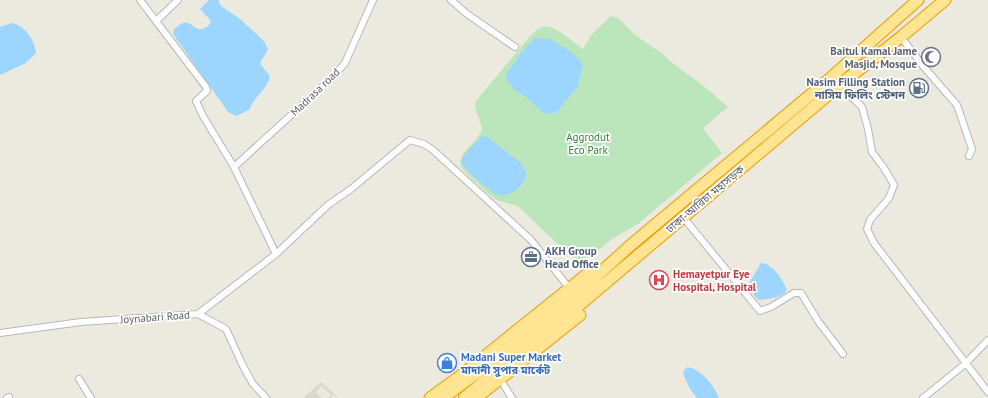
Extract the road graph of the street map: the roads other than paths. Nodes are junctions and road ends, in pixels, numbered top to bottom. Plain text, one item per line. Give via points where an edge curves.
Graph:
1 (140, 0) edge
2 (178, 0) edge
3 (373, 0) edge
4 (451, 0) edge
5 (918, 0) edge
6 (945, 0) edge
7 (156, 21) junction
8 (901, 38) junction
9 (515, 47) dead end
10 (840, 85) junction
11 (969, 156) dead end
12 (234, 167) junction
13 (683, 217) junction
14 (632, 244) junction
15 (642, 252) junction
16 (276, 254) junction
17 (570, 289) junction
18 (198, 314) junction
19 (0, 333) edge
20 (988, 340) edge
21 (843, 354) dead end
22 (965, 364) junction
23 (79, 379) dead end
24 (500, 379) junction
25 (988, 392) edge
26 (91, 398) edge
27 (266, 398) edge
28 (430, 398) edge
29 (443, 398) edge
30 (464, 398) edge
31 (476, 398) edge
32 (512, 398) edge
33 (923, 398) edge

1 - 7 street
2 - 7 street
3 - 12 street, Madrasa road via 345,63 333,77
4 - 9 street
5 - 14 highway, ঢাকা-আরিচা মহাসড়ক via 827,81
6 - 8 highway, ঢাকা-আরিচা মহাসড়ক
7 - 12 street via 206,87 206,91 196,101
8 - 10 highway, ঢাকা-আরিচা মহাসড়ক
8 - 11 street via 957,105 972,149
10 - 13 highway, ঢাকা-আরিচা মহাসড়ক
10 - 22 street via 862,107 872,152 894,185 889,198 870,220 867,229 874,243
12 - 16 street
13 - 15 highway, ঢাকা-আরিচা মহাসড়ক
13 - 21 street via 760,311 794,293 801,293
14 - 17 highway via 602,263
14 - 29 highway, ঢাকা-আরিচা মহাসড়ক via 527,335
15 - 24 highway via 628,274
15 - 30 highway, ঢাকা-আরিচা মহাসড়ক
16 - 17 street via 328,205 407,142 413,140 433,150 512,221 531,240
16 - 18 street
17 - 28 highway
18 - 19 street, Joynabari Road via 81,322
18 - 27 street, Joynabari Road via 226,329 253,384
20 - 22 street
22 - 25 street
22 - 33 street
23 - 26 street
24 - 31 highway
24 - 32 street

